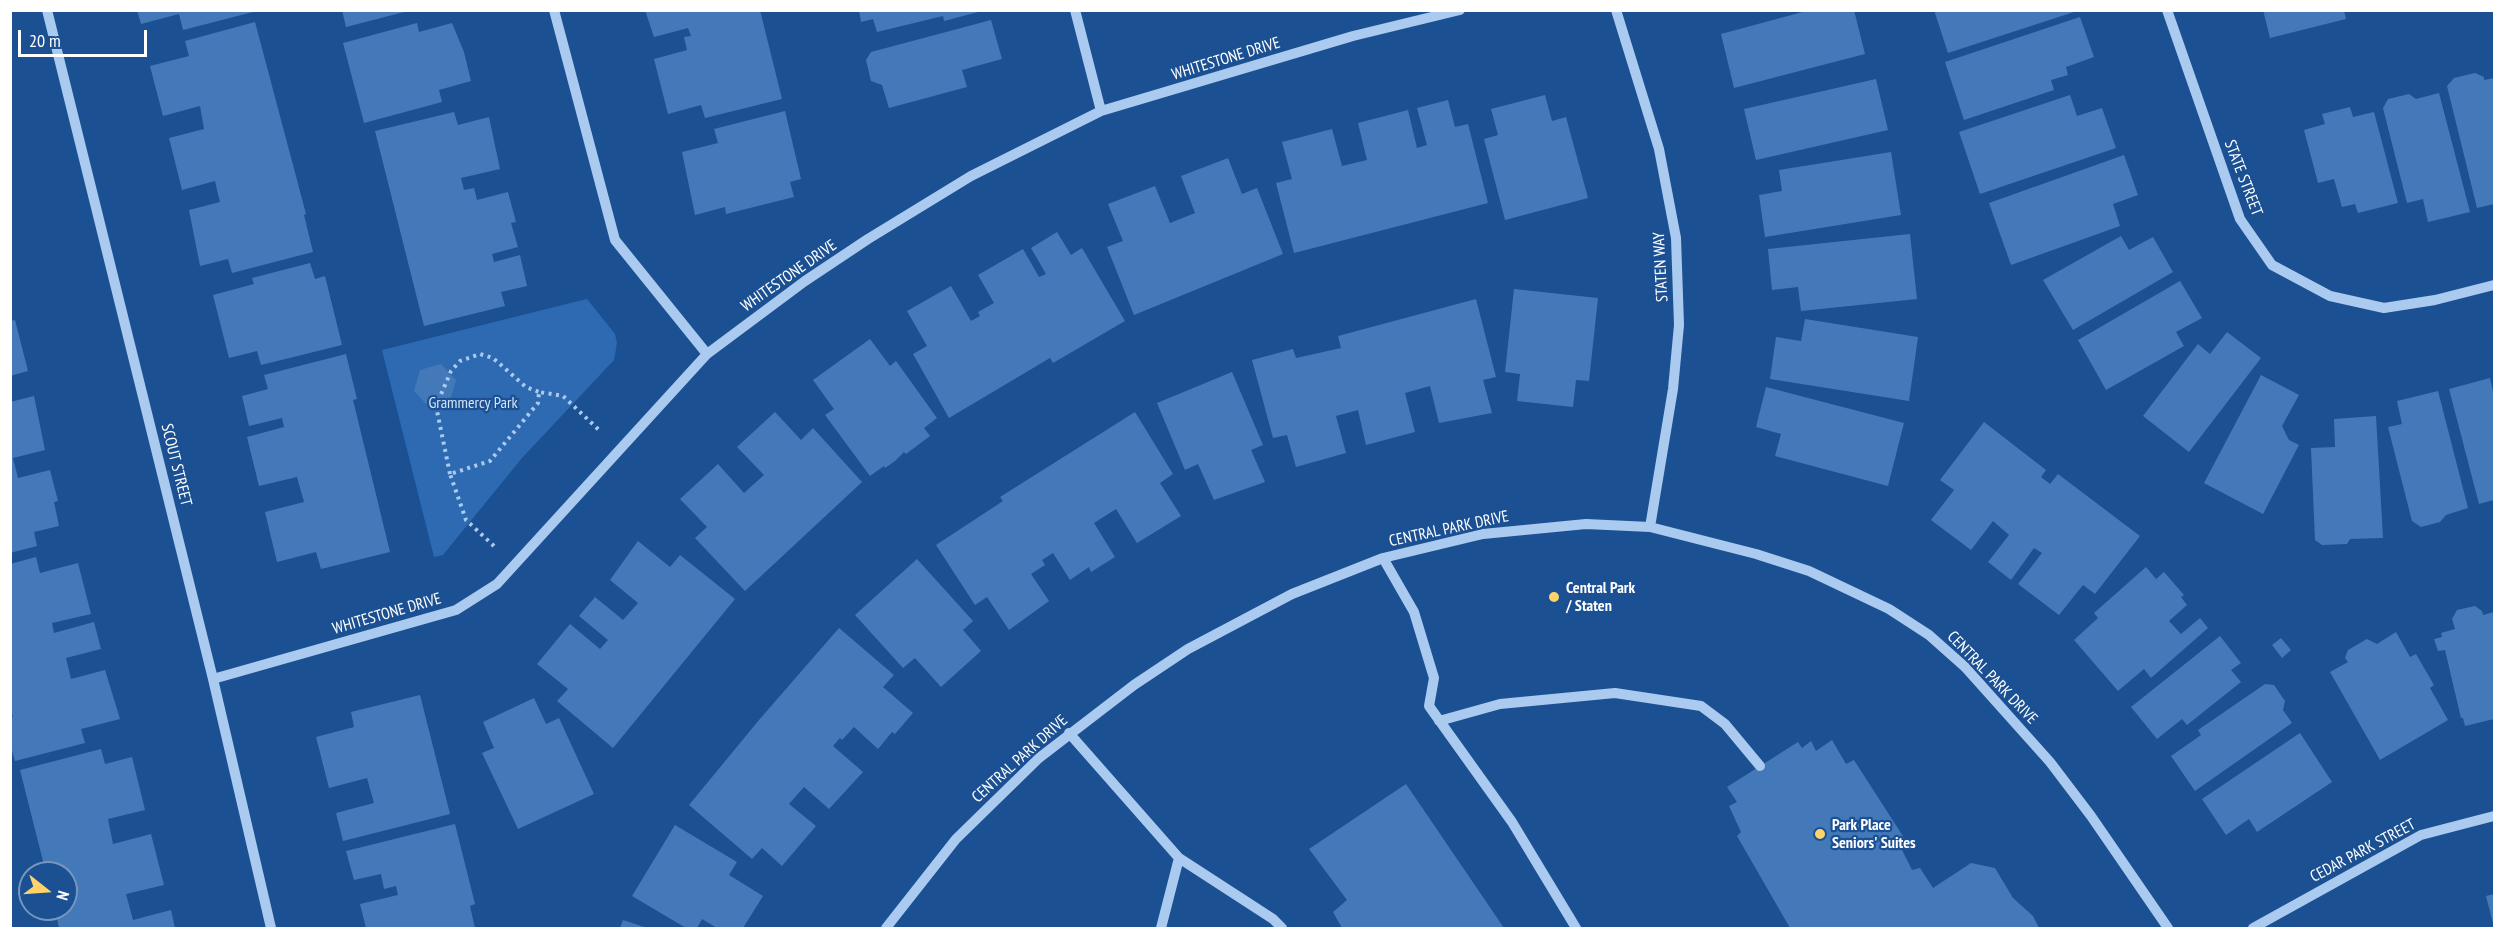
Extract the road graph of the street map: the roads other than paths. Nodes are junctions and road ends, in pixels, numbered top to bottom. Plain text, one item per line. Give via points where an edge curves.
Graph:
1 (47, 10) edge
2 (554, 10) edge
3 (1075, 10) edge
4 (1460, 10) edge
5 (1616, 10) edge
6 (2167, 10) edge
7 (1101, 111) junction
8 (2494, 285) edge
9 (707, 354) junction
10 (1650, 527) junction
11 (1383, 558) junction
12 (213, 679) junction
13 (1439, 721) junction
14 (1069, 733) junction
15 (1760, 766) dead end
16 (2494, 816) edge
17 (1179, 858) junction
18 (271, 928) edge
19 (886, 928) edge
20 (1161, 928) edge
21 (1282, 928) edge
22 (1576, 928) edge
23 (2168, 928) edge
24 (2253, 928) edge

1 - 12 street, SCOUT STREET
2 - 9 street via 615,240
3 - 7 street
4 - 7 street, WHITESTONE DRIVE via 1353,36
5 - 10 street, STATEN WAY via 1659,149 1676,238 1679,325 1673,389
6 - 8 street, STATE STREET via 2240,219 2272,265 2330,296 2384,308
7 - 9 street, WHITESTONE DRIVE via 971,176 868,239
9 - 12 street, WHITESTONE DRIVE via 497,584 456,610
10 - 11 street, CENTRAL PARK DRIVE via 1586,524 1524,529 1483,534
10 - 23 street, CENTRAL PARK DRIVE via 1809,571 1890,609 1929,635 1988,691 2050,762
11 - 13 street via 1414,612 1434,678 1428,706
11 - 14 street, CENTRAL PARK DRIVE via 1292,594 1188,649
12 - 18 street, SCOUT STREET
13 - 15 street via 1500,704 1615,693 1701,706 1725,724
13 - 22 street via 1512,822
14 - 17 street
14 - 19 street, CENTRAL PARK DRIVE via 956,839
16 - 24 street, CEDAR PARK STREET via 2421,835
17 - 20 street
17 - 21 street

